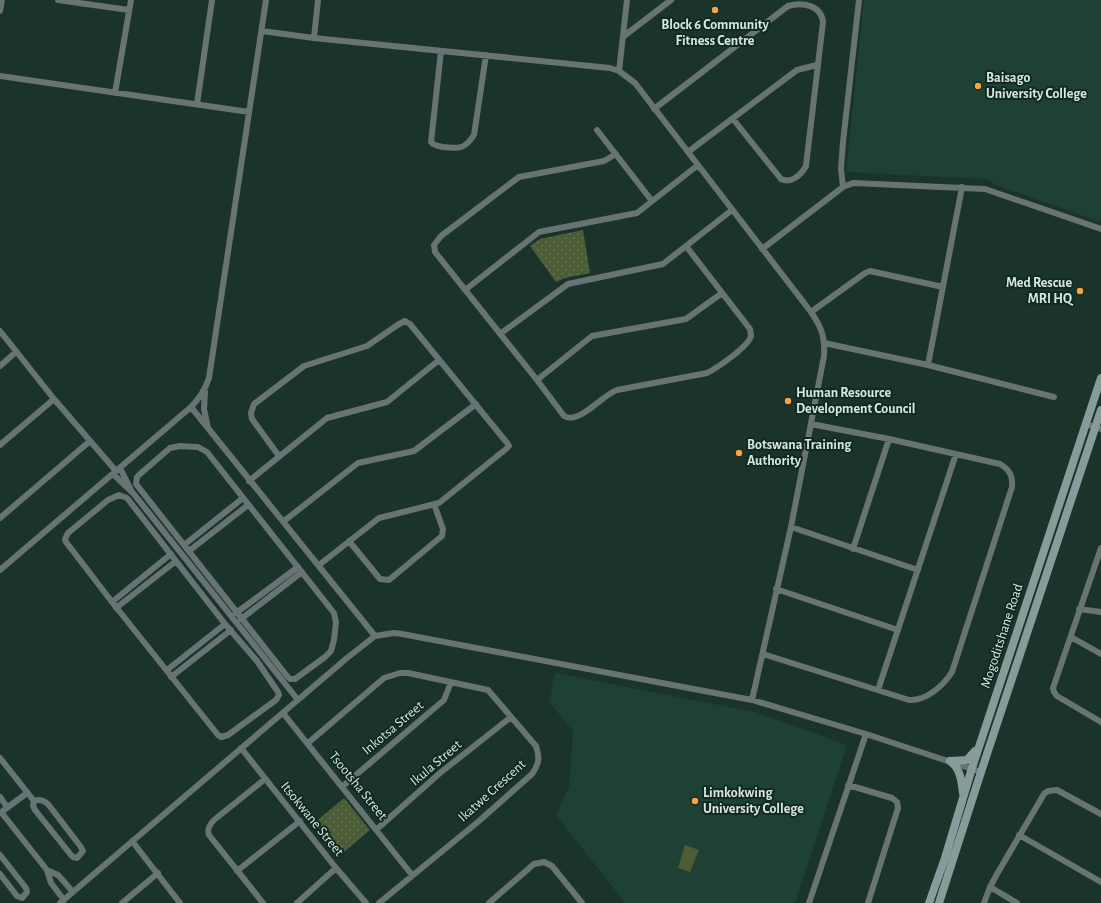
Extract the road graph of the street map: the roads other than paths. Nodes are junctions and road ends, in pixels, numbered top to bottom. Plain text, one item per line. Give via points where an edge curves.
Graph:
1 (2, 0) edge
2 (58, 0) edge
3 (131, 0) edge
4 (212, 0) edge
5 (266, 0) edge
6 (318, 0) edge
7 (627, 0) edge
8 (671, 0) edge
9 (859, 0) edge
10 (129, 10) junction
11 (0, 12) edge
12 (262, 31) junction
13 (624, 36) junction
14 (314, 38) junction
15 (441, 51) junction
16 (486, 56) junction
17 (817, 65) junction
18 (619, 71) junction
19 (0, 76) edge
20 (115, 93) junction
21 (197, 104) junction
22 (654, 109) junction
23 (249, 112) junction
24 (733, 119) junction
25 (597, 130) dead end
26 (688, 152) junction
27 (616, 154) junction
28 (698, 165) junction
29 (843, 187) junction
30 (962, 188) junction
31 (652, 201) junction
32 (732, 210) junction
33 (1101, 229) edge
34 (686, 246) junction
35 (762, 249) junction
36 (943, 287) junction
37 (465, 290) junction
38 (722, 293) junction
39 (811, 312) junction
40 (0, 331) edge
41 (500, 334) junction
42 (824, 343) junction
43 (16, 352) junction
44 (440, 360) junction
45 (0, 366) edge
46 (928, 366) junction
47 (1101, 378) edge
48 (537, 380) junction
49 (206, 388) junction
50 (1054, 397) dead end
51 (54, 399) junction
52 (476, 404) junction
53 (191, 407) junction
54 (1101, 410) edge
55 (811, 424) junction
56 (1086, 424) junction
57 (1098, 428) edge
58 (209, 429) junction
59 (889, 439) junction
60 (90, 441) junction
61 (0, 445) edge
62 (956, 454) junction
63 (279, 456) junction
64 (116, 471) junction
65 (249, 481) junction
66 (243, 498) junction
67 (248, 504) junction
68 (434, 504) junction
69 (158, 513) junction
70 (152, 517) junction
71 (0, 518) edge
72 (146, 522) junction
73 (284, 522) junction
74 (791, 528) junction
75 (349, 541) junction
76 (184, 545) junction
77 (1101, 548) edge
78 (853, 549) junction
79 (189, 551) junction
80 (171, 554) junction
81 (1099, 557) edge
82 (176, 561) junction
83 (319, 565) junction
84 (0, 570) edge
85 (300, 570) junction
86 (918, 570) junction
87 (210, 584) junction
88 (776, 589) junction
89 (201, 592) junction
90 (112, 602) junction
91 (116, 608) junction
92 (1079, 609) junction
93 (1101, 612) edge
94 (236, 613) junction
95 (241, 619) junction
96 (225, 624) junction
97 (231, 630) junction
98 (898, 630) junction
99 (375, 636) junction
100 (1071, 636) junction
101 (265, 654) junction
102 (763, 654) junction
103 (1101, 654) edge
104 (256, 661) junction
105 (167, 670) junction
106 (171, 677) junction
107 (450, 682) junction
108 (878, 690) junction
109 (298, 700) junction
110 (752, 700) junction
111 (283, 713) junction
112 (511, 717) junction
113 (1101, 722) edge
114 (866, 734) junction
115 (308, 743) junction
116 (242, 748) junction
117 (978, 748) junction
118 (950, 761) junction
119 (1, 762) edge
120 (972, 768) junction
121 (981, 772) junction
122 (265, 779) junction
123 (848, 785) junction
124 (343, 786) junction
125 (27, 793) junction
126 (963, 796) junction
127 (0, 797) edge
128 (34, 801) junction
129 (7, 807) junction
130 (1, 813) edge
131 (1101, 814) edge
132 (300, 821) junction
133 (377, 829) junction
134 (1019, 835) junction
135 (132, 841) junction
136 (0, 855) edge
137 (8, 865) junction
138 (336, 868) junction
139 (47, 870) junction
140 (237, 871) junction
141 (0, 873) edge
142 (158, 873) junction
143 (412, 875) junction
144 (1101, 882) edge
145 (990, 887) junction
146 (73, 892) junction
147 (62, 901) edge
148 (579, 902) edge
149 (122, 903) edge
150 (180, 903) edge
151 (263, 903) edge
152 (297, 903) edge
153 (366, 903) edge
154 (379, 903) edge
155 (489, 903) edge
156 (809, 903) edge
157 (868, 903) edge
158 (929, 903) edge
159 (939, 903) edge
160 (984, 903) edge
161 (1017, 903) edge

1 - 11 street
2 - 10 street
3 - 10 street
4 - 21 street
5 - 12 street
6 - 14 street
7 - 13 street
8 - 13 street
9 - 29 street via 843,142
10 - 20 street
12 - 14 street
12 - 23 street
13 - 18 street
14 - 15 street
15 - 16 street
15 - 16 street via 431,142 435,146 456,148 471,141
16 - 18 street
17 - 22 street via 822,16 812,6 794,4
17 - 24 street via 797,70
17 - 24 street via 806,166 797,177 785,181 781,179
18 - 22 street via 635,83
19 - 20 street
20 - 21 street
21 - 23 street
22 - 26 street
23 - 49 street
24 - 26 street
25 - 27 street
26 - 28 street
27 - 31 street
27 - 37 street via 604,161 519,177 441,236 434,245 435,252
28 - 31 street
28 - 32 street
29 - 30 street via 853,183
29 - 35 street
30 - 33 street via 985,189
30 - 36 street
31 - 37 street via 634,214 539,232
32 - 34 street
32 - 35 street
34 - 38 street
34 - 41 street via 658,266 566,285
35 - 39 street
36 - 39 street via 870,271
36 - 46 street
37 - 41 street
38 - 48 street via 686,319 592,336
38 - 48 street via 750,330 751,336 745,345 707,373 613,392 579,416 571,418 564,416
39 - 42 street via 822,332
40 - 43 street
41 - 48 street
42 - 46 street
42 - 55 street via 824,356
43 - 45 street
43 - 51 street
44 - 52 street
44 - 63 street via 387,402 327,418
44 - 63 street via 405,321 367,346 304,366 252,408 254,424
46 - 50 street
47 - 56 main road, Mogoditshane Road
49 - 53 street
49 - 58 street via 204,409
51 - 60 street
51 - 61 street
52 - 68 street via 509,446 443,500
52 - 73 street via 414,451 358,463
53 - 58 street
53 - 64 street
54 - 57 main road, Mogoditshane Road
55 - 59 street
55 - 74 street
56 - 57 street
56 - 117 main road, Mogoditshane Road
57 - 121 main road, Mogoditshane Road
58 - 65 street
59 - 62 street
59 - 78 street
60 - 64 street
60 - 71 street
62 - 86 street
62 - 108 street via 1000,464 1009,471 1013,482 952,672 943,684 921,699 908,700
63 - 65 street
64 - 70 street
64 - 84 street
65 - 73 street
66 - 67 street
66 - 69 street via 204,450 176,446 170,448 140,474 136,481 138,488
66 - 76 street
67 - 79 street
67 - 85 street
68 - 75 street via 383,516
68 - 75 street via 443,529 442,536 389,580 380,579
69 - 70 street
69 - 76 street
70 - 72 street
70 - 87 street
72 - 80 street
72 - 90 street via 127,498 119,495 108,500 66,536 68,545
73 - 83 street
74 - 78 street
74 - 88 street
75 - 83 street
76 - 79 street
77 - 81 street
78 - 86 street
79 - 87 street
80 - 82 street
80 - 90 street
81 - 92 street
82 - 89 street
82 - 91 street
83 - 99 street
85 - 94 street
85 - 95 street
85 - 101 street via 336,615 331,651 293,680
86 - 98 street
87 - 89 street
87 - 94 street
87 - 101 street
88 - 98 street
88 - 102 street
89 - 96 street
90 - 91 street
91 - 105 street
92 - 93 street
92 - 100 street
94 - 95 street
95 - 101 street
96 - 97 street
96 - 105 street
97 - 104 street
97 - 106 street
98 - 108 street
99 - 109 street
99 - 110 street via 402,634
100 - 103 street
100 - 113 street via 1053,688 1054,692
101 - 104 street
101 - 109 street
102 - 108 street
102 - 110 street
104 - 106 street via 279,695 259,714 224,737 218,735
105 - 106 street
107 - 112 street, Ikatwe Crescent via 488,690
107 - 115 street, Ikatwe Crescent via 408,673 384,678
107 - 124 street, Inkotsa Street via 444,700
109 - 111 street
110 - 114 street
111 - 115 street, Tsootsha Street
111 - 116 street
112 - 133 street, Ikula Street via 440,773
112 - 143 street, Ikatwe Crescent via 536,746 539,761 537,767 479,821
114 - 118 street
114 - 123 street
115 - 124 street, Tsootsha Street
116 - 122 street, Itsokwane Street
116 - 135 street
117 - 118 main road via 967,760
117 - 120 main road, Mogoditshane Road
118 - 120 street
118 - 126 main road via 960,773
119 - 125 street
120 - 121 street
120 - 126 main road, Mogoditshane Road
121 - 159 main road, Mogoditshane Road
122 - 132 street, Itsokwane Street
122 - 140 street via 208,827 209,835
123 - 156 street
123 - 157 street via 892,798 897,802 898,808
124 - 133 street, Tsootsha Street
125 - 128 street
125 - 129 street
126 - 158 main road, Mogoditshane Road
127 - 129 street
128 - 128 street via 44,801 48,804 82,846 81,855 77,858 70,855 35,810
129 - 130 street
130 - 139 street
131 - 134 street via 1057,790 1048,791 1042,796
132 - 138 street, Itsokwane Street
132 - 140 street
133 - 143 street, Tsootsha Street
134 - 144 street
134 - 145 street
135 - 142 street
135 - 146 street
136 - 137 street
137 - 141 street
137 - 141 street via 26,888 26,895 22,898 17,896
138 - 152 street
138 - 153 street, Itsokwane Street
139 - 146 street via 58,875
139 - 147 street via 51,883
140 - 151 street
142 - 149 street
142 - 150 street
143 - 154 street, Ikatwe Crescent
145 - 160 street
145 - 161 street
146 - 147 street
148 - 155 street via 552,866 544,862 534,864

